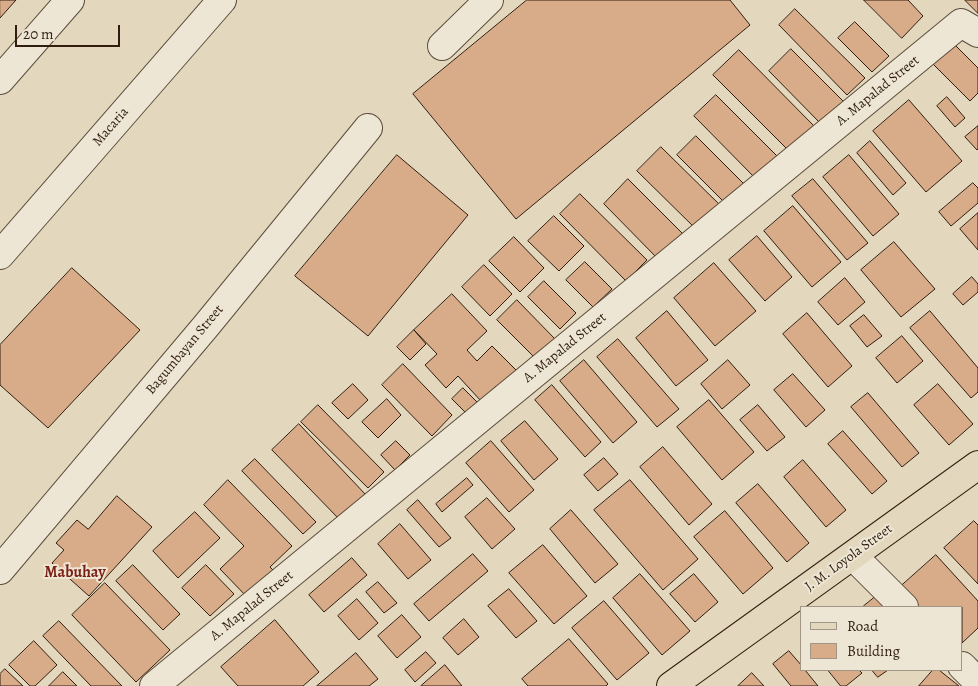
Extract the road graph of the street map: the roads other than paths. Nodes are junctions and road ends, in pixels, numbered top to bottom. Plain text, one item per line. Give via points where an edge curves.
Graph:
1 (70, 0) edge
2 (222, 0) edge
3 (489, 0) edge
4 (978, 33) edge
5 (442, 46) dead end
6 (0, 80) edge
7 (368, 128) dead end
8 (0, 254) edge
9 (978, 465) edge
10 (9, 542) edge
11 (853, 556) junction
12 (0, 570) edge
13 (903, 606) edge
14 (963, 667) edge
15 (978, 682) edge
16 (154, 686) edge
17 (671, 686) edge

1 - 6 street
2 - 8 street, Macaria
3 - 5 street
4 - 16 street, A. Mapalad Street via 961,23
7 - 10 street, Bagumbayan Street via 206,326
9 - 11 main road, J. M. Loyola Street
10 - 12 street, Bagumbayan Street
11 - 13 street
11 - 17 main road, J. M. Loyola Street
14 - 15 street

